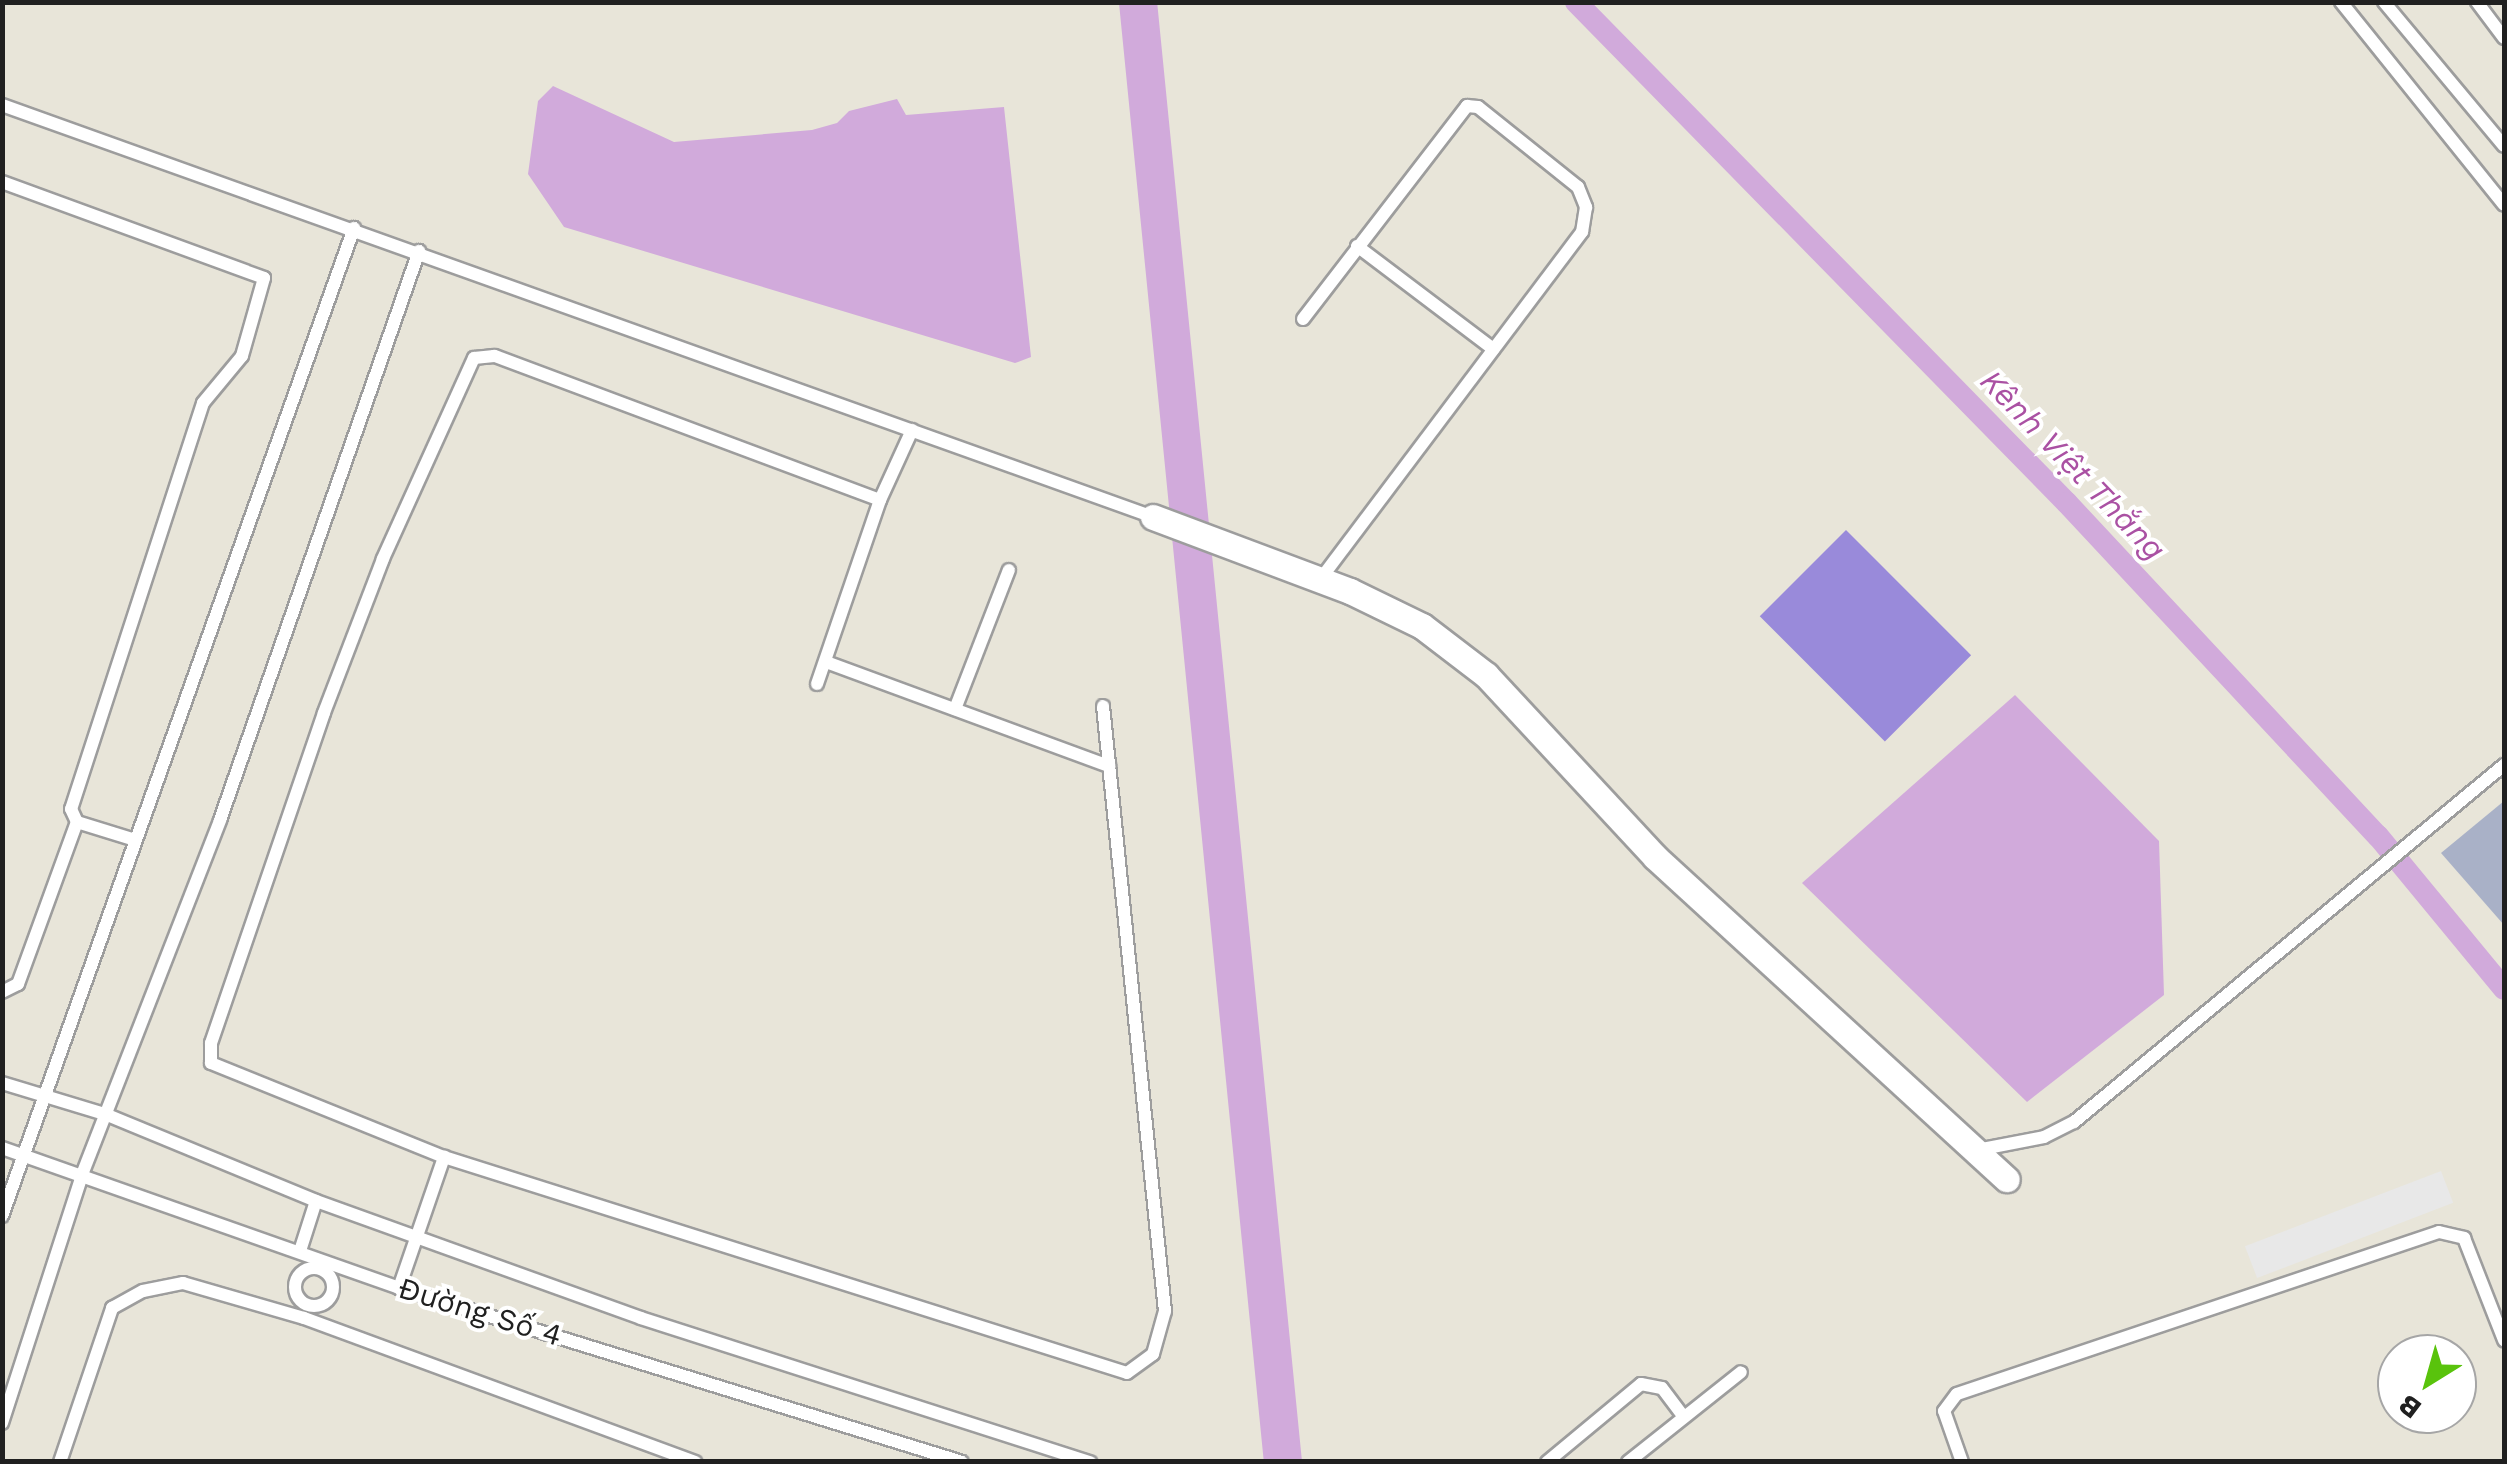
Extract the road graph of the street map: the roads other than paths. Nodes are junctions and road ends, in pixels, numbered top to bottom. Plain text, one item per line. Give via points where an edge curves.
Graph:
1 (2341, 2) edge
2 (2384, 2) edge
3 (2477, 2) edge
4 (2504, 38) edge
5 (2, 105) edge
6 (2504, 146) edge
7 (2, 182) edge
8 (2504, 205) edge
9 (354, 228) junction
10 (1357, 246) junction
11 (419, 251) junction
12 (1303, 320) dead end
13 (1493, 349) junction
14 (912, 430) junction
15 (880, 500) junction
16 (1153, 517) joint
17 (1009, 570) dead end
18 (1320, 580) junction
19 (826, 662) junction
20 (817, 684) dead end
21 (1103, 706) dead end
22 (955, 709) junction
23 (2504, 765) edge
24 (1109, 766) junction
25 (76, 822) junction
26 (135, 840) junction
27 (2, 992) edge
28 (2, 1082) edge
29 (45, 1097) junction
30 (105, 1114) junction
31 (2, 1148) edge
32 (1975, 1150) junction
33 (21, 1155) junction
34 (444, 1157) junction
35 (83, 1172) junction
36 (2007, 1179) dead end
37 (316, 1201) junction
38 (2, 1216) edge
39 (418, 1238) junction
40 (300, 1251) junction
41 (322, 1265) junction
42 (399, 1288) junction
43 (305, 1312) junction
44 (2504, 1340) edge
45 (1740, 1372) dead end
46 (1684, 1417) junction
47 (2, 1423) edge
48 (60, 1462) edge
49 (695, 1462) edge
50 (962, 1462) edge
51 (1090, 1462) edge
52 (1547, 1462) edge
53 (1628, 1462) edge
54 (1962, 1462) edge

1 - 8 lane
2 - 6 lane
3 - 4 lane
5 - 9 lane
7 - 25 lane via 264,278 242,356 203,403 72,809
9 - 11 lane
9 - 26 lane
10 - 12 lane
10 - 13 lane
10 - 13 lane via 1453,117 1478,107 1578,186 1586,207 1582,232
11 - 14 lane
11 - 30 lane via 220,820
13 - 18 lane
14 - 15 lane
14 - 16 lane
15 - 19 lane
15 - 34 lane via 494,356 481,354 466,366 324,712 208,1056 226,1073
16 - 18 street
17 - 22 lane
18 - 32 street via 1422,626 1486,675 1656,857
19 - 20 lane
19 - 22 lane
21 - 24 lane
22 - 24 lane
23 - 32 lane via 2074,1122 2044,1137
24 - 34 lane via 1165,1310 1153,1354 1127,1374
25 - 26 lane
25 - 27 lane via 18,984
26 - 29 lane
28 - 29 lane
29 - 30 lane
29 - 33 lane
30 - 35 lane
30 - 37 lane
31 - 33 lane, Đường Số 4
32 - 36 street
33 - 35 lane, Đường Số 4
33 - 38 lane
34 - 39 lane
35 - 40 lane, Đường Số 4
35 - 47 lane
37 - 39 lane
37 - 40 lane
39 - 42 lane
39 - 51 lane via 640,1318
40 - 41 lane, Đường Số 4
41 - 42 lane, Đường Số 4
41 - 43 lane via 300,1272 292,1292
41 - 43 lane via 336,1279 328,1304
42 - 50 lane, Đường Số 4
43 - 48 lane via 184,1283 143,1291 112,1308
43 - 49 lane
44 - 54 lane via 2464,1238 2439,1232 1957,1394 1944,1412
45 - 46 lane
46 - 52 lane via 1649,1382
46 - 53 lane

